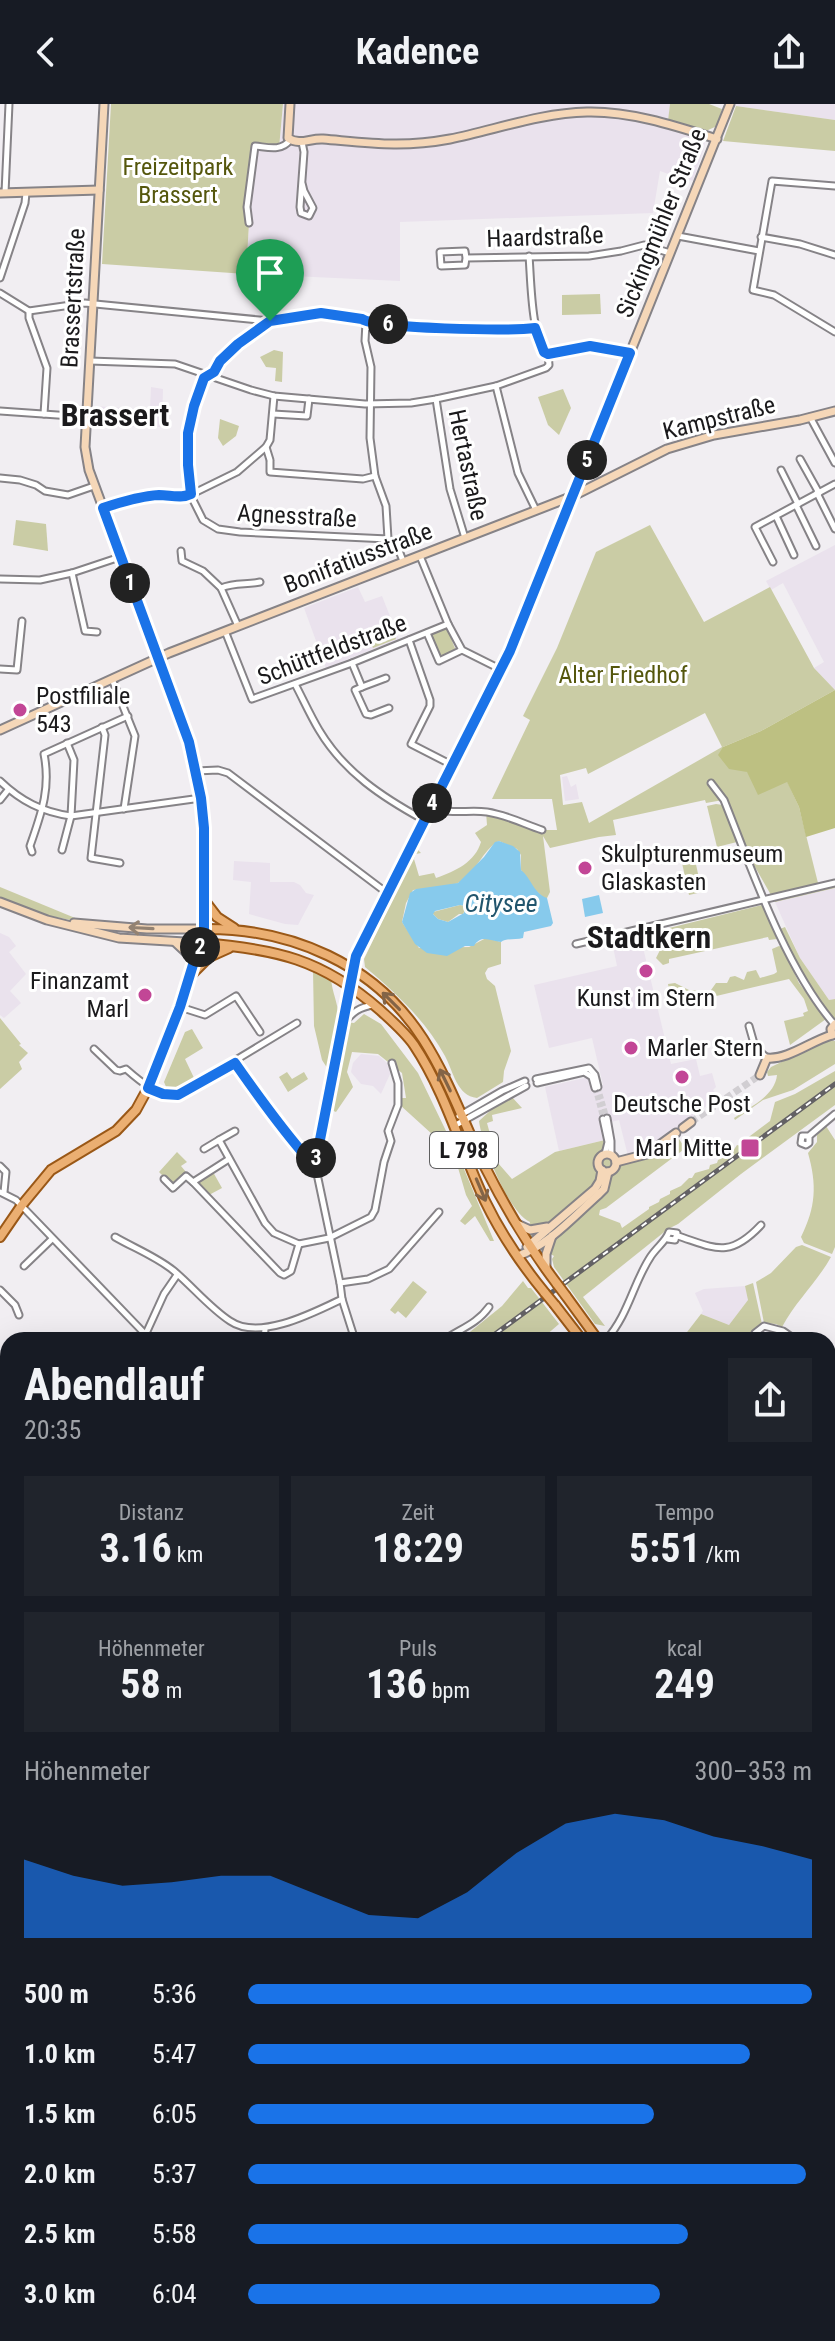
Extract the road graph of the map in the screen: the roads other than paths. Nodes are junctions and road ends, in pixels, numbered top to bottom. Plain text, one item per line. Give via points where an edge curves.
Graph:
1 (9, 104) edge
2 (104, 104) edge
3 (290, 104) edge
4 (730, 104) edge
5 (4, 134) edge
6 (717, 139) junction
7 (290, 140) junction
8 (302, 142) junction
9 (302, 183) junction
10 (835, 186) edge
11 (99, 190) junction
12 (3, 193) edge
13 (26, 193) junction
14 (249, 223) dead end
15 (678, 236) junction
16 (761, 237) junction
17 (759, 251) junction
18 (671, 253) junction
19 (835, 255) edge
20 (529, 256) junction
21 (466, 258) junction
22 (0, 278) edge
23 (0, 293) edge
24 (92, 304) junction
25 (29, 311) junction
26 (270, 321) junction
27 (366, 322) junction
28 (535, 328) junction
29 (835, 332) edge
30 (630, 353) junction
31 (548, 354) junction
32 (89, 361) junction
33 (208, 375) junction
34 (496, 386) junction
35 (274, 396) junction
36 (309, 399) junction
37 (436, 399) junction
38 (370, 404) junction
39 (0, 411) edge
40 (835, 411) edge
41 (44, 414) junction
42 (273, 414) junction
43 (86, 417) junction
44 (810, 417) junction
45 (266, 447) junction
46 (800, 459) dead end
47 (835, 463) edge
48 (781, 470) dead end
49 (582, 474) junction
50 (375, 476) junction
51 (0, 478) edge
52 (835, 484) edge
53 (94, 486) junction
54 (595, 486) junction
55 (818, 493) junction
56 (191, 494) junction
57 (573, 496) junction
58 (551, 504) junction
59 (797, 504) junction
60 (103, 508) junction
61 (536, 510) junction
62 (776, 516) junction
63 (564, 519) junction
64 (835, 529) edge
65 (465, 538) junction
66 (388, 539) junction
67 (816, 546) dead end
68 (181, 551) dead end
69 (420, 555) junction
70 (794, 555) dead end
71 (120, 557) junction
72 (403, 561) junction
73 (773, 562) dead end
74 (72, 573) junction
75 (0, 579) edge
76 (260, 582) dead end
77 (221, 588) junction
78 (22, 621) dead end
79 (448, 624) junction
80 (238, 626) junction
81 (225, 631) junction
82 (97, 632) dead end
83 (427, 633) junction
84 (409, 640) junction
85 (462, 650) junction
86 (158, 659) junction
87 (352, 663) junction
88 (0, 669) edge
89 (500, 670) junction
90 (386, 678) dead end
91 (112, 679) junction
92 (295, 684) junction
93 (362, 687) junction
94 (389, 708) dead end
95 (128, 716) junction
96 (102, 727) junction
97 (0, 730) edge
98 (67, 743) junction
99 (452, 765) junction
100 (196, 771) junction
101 (0, 781) edge
102 (711, 783) dead end
103 (8, 790) junction
104 (201, 798) junction
105 (0, 800) edge
106 (431, 806) junction
107 (124, 809) junction
108 (44, 811) junction
109 (97, 814) junction
110 (71, 816) junction
111 (424, 820) junction
112 (542, 830) dead end
113 (62, 850) dead end
114 (32, 852) dead end
115 (120, 863) dead end
116 (835, 883) edge
117 (387, 893) junction
118 (204, 900) junction
119 (764, 900) junction
120 (0, 902) edge
121 (47, 920) junction
122 (204, 929) junction
123 (239, 930) junction
124 (175, 942) junction
125 (201, 943) junction
126 (576, 944) dead end
127 (237, 946) junction
128 (193, 966) junction
129 (353, 968) junction
130 (190, 976) junction
131 (350, 986) junction
132 (374, 1005) junction
133 (180, 1007) junction
134 (297, 1023) dead end
135 (342, 1024) junction
136 (835, 1024) edge
137 (749, 1026) dead end
138 (260, 1032) dead end
139 (833, 1036) edge
140 (94, 1049) dead end
141 (767, 1058) junction
142 (235, 1063) junction
143 (392, 1063) dead end
144 (760, 1075) tunnel mouth
145 (536, 1081) dead end
146 (526, 1084) dead end
147 (596, 1085) dead end
148 (148, 1088) junction
149 (835, 1114) edge
150 (464, 1117) junction
151 (605, 1119) tunnel mouth
152 (691, 1122) tunnel mouth
153 (453, 1123) junction
154 (235, 1131) dead end
155 (809, 1136) dead end
156 (219, 1140) junction
157 (204, 1149) dead end
158 (611, 1157) junction
159 (229, 1159) junction
160 (316, 1160) junction
161 (0, 1166) edge
162 (605, 1171) junction
163 (164, 1179) dead end
164 (193, 1182) junction
165 (2, 1192) edge
166 (22, 1205) junction
167 (439, 1212) dead end
168 (516, 1223) junction
169 (761, 1225) dead end
170 (549, 1226) junction
171 (552, 1236) junction
172 (0, 1237) edge
173 (115, 1237) dead end
174 (329, 1238) junction
175 (52, 1239) junction
176 (299, 1244) junction
177 (533, 1251) junction
178 (518, 1256) junction
179 (24, 1266) dead end
180 (546, 1269) junction
181 (177, 1275) junction
182 (340, 1283) junction
183 (0, 1290) edge
184 (342, 1299) junction
185 (489, 1307) dead end
186 (19, 1315) dead end
187 (265, 1329) junction
188 (138, 1332) edge
189 (147, 1332) edge
190 (265, 1332) edge
191 (352, 1332) edge
192 (458, 1332) edge
193 (576, 1332) edge
194 (592, 1332) edge
195 (613, 1332) edge
196 (757, 1332) edge
197 (784, 1332) edge

1 - 5 street
2 - 11 street, Brassertstraße
3 - 7 street
4 - 6 street, Sickingmühler Straße
5 - 12 street
6 - 8 street via 613,112 589,112 413,144 317,138
6 - 15 street, Sickingmühler Straße
7 - 8 street
7 - 14 street via 279,148 255,146
8 - 9 street
9 - 9 street via 301,213 309,216 313,208
10 - 16 street via 772,181
11 - 13 street
11 - 24 street, Brassertstraße
12 - 13 street
13 - 22 street
15 - 17 street
15 - 18 street, Sickingmühler Straße
16 - 17 street
16 - 19 street
17 - 29 street via 753,290 774,295
18 - 20 street, Haardstraße via 644,245 589,256
18 - 30 street, Sickingmühler Straße
20 - 21 street, Haardstraße
20 - 28 street
21 - 21 street, Haardstraße via 465,265 441,266 440,252 465,251
23 - 25 street
24 - 25 street
24 - 26 street
24 - 32 street, Brassertstraße
25 - 41 street via 47,368
26 - 27 street via 321,313
26 - 33 street
27 - 28 street via 496,331
27 - 38 street
28 - 31 street
30 - 31 street via 590,346
30 - 49 street, Sickingmühler Straße
31 - 34 street via 546,368
32 - 33 street via 175,364
32 - 43 street, Brassertstraße
33 - 35 street
33 - 56 street via 188,433
34 - 37 street
34 - 61 street via 518,473
35 - 36 street
35 - 42 street
36 - 38 street
36 - 42 street via 307,416
37 - 38 street
37 - 65 street, Hertastraße via 450,489
38 - 50 street
39 - 41 street
40 - 44 street, Kampstraße
41 - 43 street
42 - 45 street
43 - 53 street, Brassertstraße via 85,447
44 - 47 street
44 - 54 street, Kampstraße via 679,446
45 - 50 street via 270,472
45 - 56 street via 237,472
46 - 55 street
48 - 59 street
49 - 54 street
49 - 57 street, Sickingmühler Straße
50 - 66 street via 386,506
51 - 53 street via 68,495
52 - 55 street
53 - 60 street, Brassertstraße
54 - 57 street, Kampstraße
55 - 59 street
55 - 64 street
56 - 60 street via 158,495
56 - 66 street, Agnesstraße via 203,520 218,529
57 - 58 street, Bonifatiusstraße
57 - 63 street, Sickingmühler Straße
58 - 61 street, Bonifatiusstraße
58 - 63 street
59 - 62 street
59 - 67 street
60 - 71 street, Brassertstraße
61 - 65 street, Bonifatiusstraße
62 - 70 street
62 - 73 street via 755,527
63 - 89 street, Sickingmühler Straße
65 - 69 street, Bonifatiusstraße
66 - 72 street via 396,543
68 - 77 street via 182,561
69 - 72 street, Bonifatiusstraße
69 - 79 street
71 - 74 street
71 - 86 street, Brassertstraße
72 - 80 street, Bonifatiusstraße
74 - 75 street via 40,580
74 - 82 street via 85,631
76 - 77 street
77 - 80 street
78 - 88 street via 17,670
79 - 83 street, Schüttfeldstraße
79 - 85 street
80 - 81 street, Bonifatiusstraße
81 - 86 street, Bonifatiusstraße
81 - 92 street, Schüttfeldstraße via 252,699
83 - 84 street, Schüttfeldstraße
83 - 85 street via 439,661
84 - 87 street, Schüttfeldstraße
84 - 99 street via 430,700 411,744
85 - 89 street
86 - 91 street, Bonifatiusstraße
86 - 100 street, Brassertstraße
87 - 92 street, Schüttfeldstraße
87 - 93 street
89 - 99 street, Sickingmühler Straße
90 - 93 street
91 - 95 street
91 - 97 street, Bonifatiusstraße
92 - 111 street via 343,762 383,797
93 - 94 street via 355,690 368,716
95 - 96 street
95 - 107 street via 135,736
96 - 98 street
96 - 109 street
98 - 108 street via 44,754
98 - 110 street via 74,760
99 - 106 street, Sickingmühler Straße
100 - 104 street, Brassertstraße
100 - 117 street via 228,773
101 - 103 street
102 - 119 street via 724,800
103 - 105 street
103 - 108 street
104 - 107 street
104 - 118 street, Brassertstraße
106 - 111 street, Sickingmühler Straße
106 - 112 street via 455,813 500,814
107 - 109 street
108 - 110 street
108 - 114 street
109 - 110 street
109 - 115 street via 91,858
110 - 113 street
111 - 117 street, Sickingmühler Straße
116 - 119 street
117 - 129 street, Sickingmühler Straße
118 - 122 street, Brassertstraße
118 - 123 main road, L 798 via 217,917
119 - 126 street
119 - 136 street via 811,991
120 - 121 street
122 -> 121 street
121 - 124 street via 119,938
122 - 123 main road, L 798
122 - 125 street, Brassertstraße
123 - 129 main road, L 798 via 292,940
124 - 125 street
124 - 128 street
125 - 127 main road, L 798
125 - 128 street, Brassertstraße
127 - 130 main road via 209,957
127 - 131 main road, L 798 via 292,957
128 - 130 street, Brassertstraße
129 - 131 street
150 -> 129 main road, L 798 via 412,1023
130 - 133 main road, Brassertstraße
131 - 132 main road, L 798
131 - 135 street
132 - 135 street via 360,1007
132 - 153 main road, L 798 via 412,1043
133 - 138 street via 205,1015 236,996
133 - 148 main road, Brassertstraße
134 - 142 street
135 - 160 street
136 - 139 street
137 - 141 street via 755,1047
139 - 141 street via 777,1059
140 - 148 street via 116,1070 126,1069
141 - 144 street
142 - 148 street via 178,1095
142 - 160 street via 268,1112 308,1159
143 - 174 street via 398,1105 388,1131 391,1141 375,1210
145 - 147 street via 584,1072
146 - 150 street
148 - 166 main road, Brassertstraße via 123,1124 51,1170
149 - 155 street
150 - 153 street
150 - 168 main road, L 798
151 - 158 street
152 - 158 street via 647,1154
153 -> 178 main road, L 798 via 486,1202
154 - 156 street
156 - 157 street
156 - 159 street
158 - 162 street via 613,1170
158 - 162 street via 598,1161
159 - 164 street
159 - 176 street via 270,1230
160 - 174 street
161 - 165 street via 6,1172
162 - 170 street via 595,1189
162 - 171 street via 604,1189
163 - 164 street via 173,1188 186,1176
164 - 176 street via 284,1275 291,1271
165 - 166 street
166 - 172 main road, Brassertstraße
166 - 175 street
167 - 182 street via 389,1269
168 - 170 street via 530,1230
168 - 177 main road, L 798
169 - 195 street via 742,1242 724,1248 678,1236 668,1239 652,1256
170 - 177 street
171 - 177 street
171 - 180 street
173 - 181 street
174 - 176 street
174 - 182 street
175 - 179 street
175 - 188 street
177 - 178 street
177 - 180 main road
178 - 193 main road, bridge
180 - 194 main road, bridge
181 - 187 street via 234,1324
181 - 189 street
182 - 184 street
183 - 186 street
184 - 187 street
184 - 191 street
185 - 192 street via 483,1317
187 - 190 street
196 - 197 street via 768,1326

